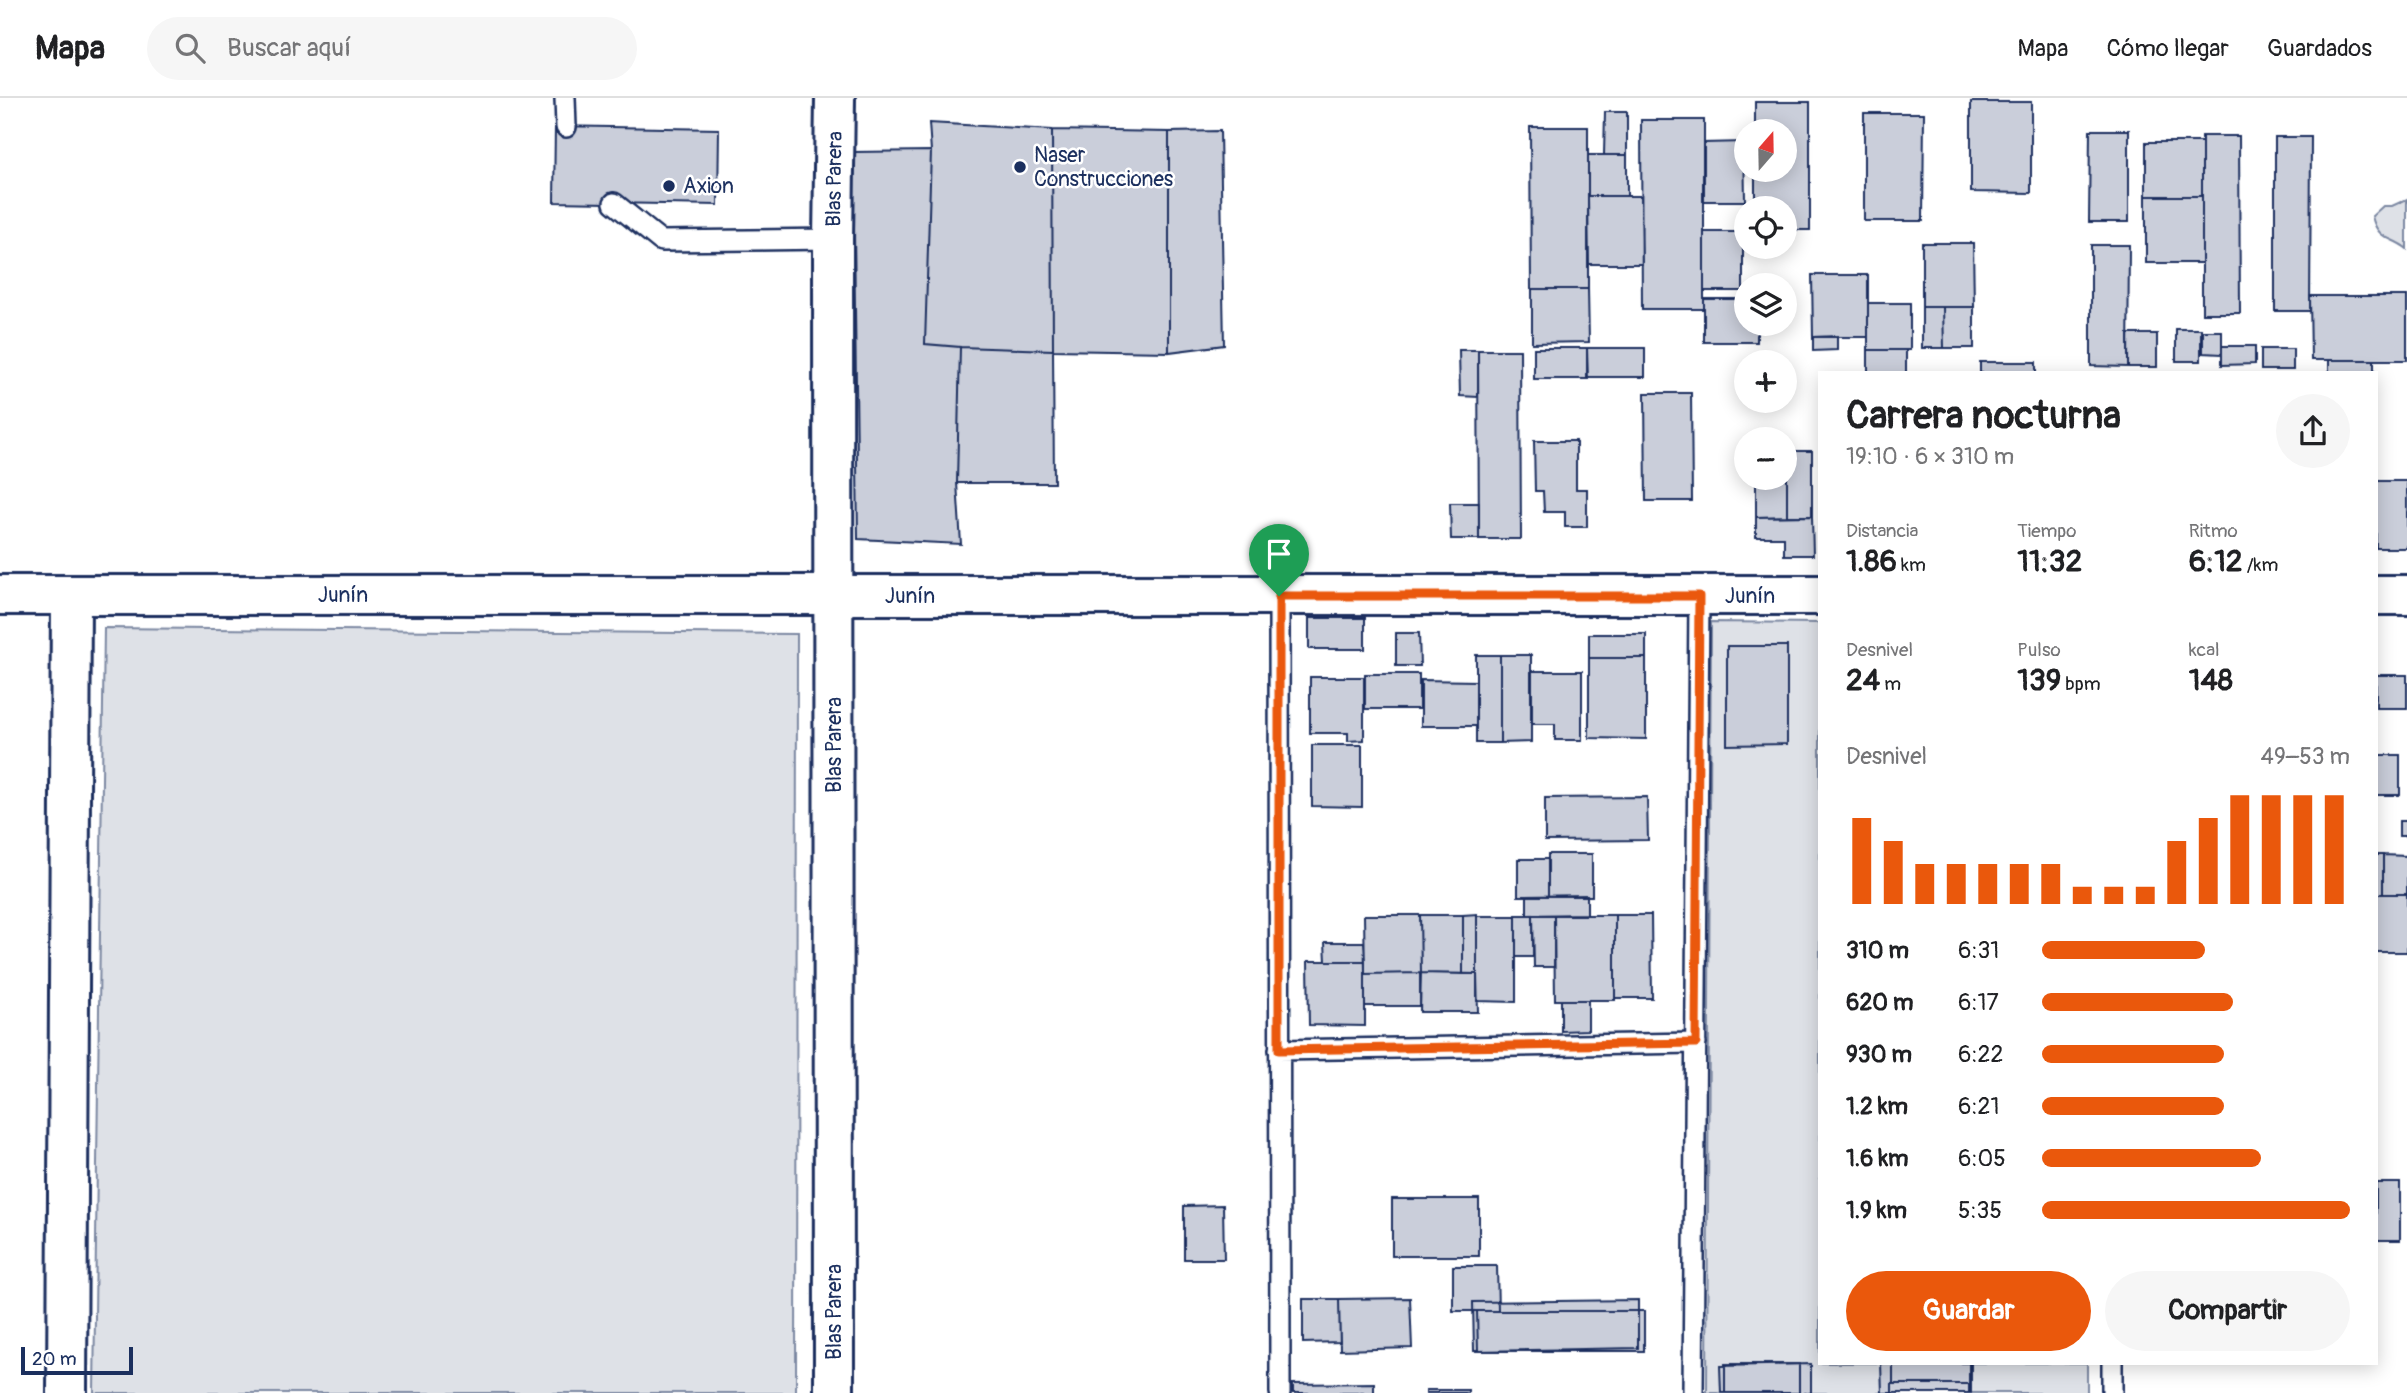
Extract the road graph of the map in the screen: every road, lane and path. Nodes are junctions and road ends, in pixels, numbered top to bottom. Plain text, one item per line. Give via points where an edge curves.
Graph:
1 (565, 98) edge
2 (835, 98) edge
3 (566, 127) dead end
4 (614, 203) dead end
5 (833, 239) junction
6 (0, 595) edge
7 (71, 595) junction
8 (1818, 595) edge
9 (2378, 595) edge
10 (2407, 595) edge
11 (835, 596) junction
12 (1279, 596) junction
13 (1699, 596) junction
14 (1696, 1043) junction
15 (1279, 1050) junction
16 (2112, 1365) edge
17 (67, 1393) edge
18 (834, 1393) edge
19 (1280, 1393) edge
20 (1693, 1393) edge
21 (2112, 1393) edge

1 - 3 lane
2 - 5 street, Blas Parera
4 - 5 lane via 661,240
5 - 11 street, Blas Parera
6 - 7 street, Junín
7 - 11 street, Junín
7 - 17 street
8 - 13 street, Junín
9 - 10 street
11 - 12 street, Junín
11 - 18 street, Blas Parera
12 - 13 street, Junín
12 - 15 lane
13 - 14 lane
14 - 15 lane
14 - 20 lane
15 - 19 lane
16 - 21 lane

